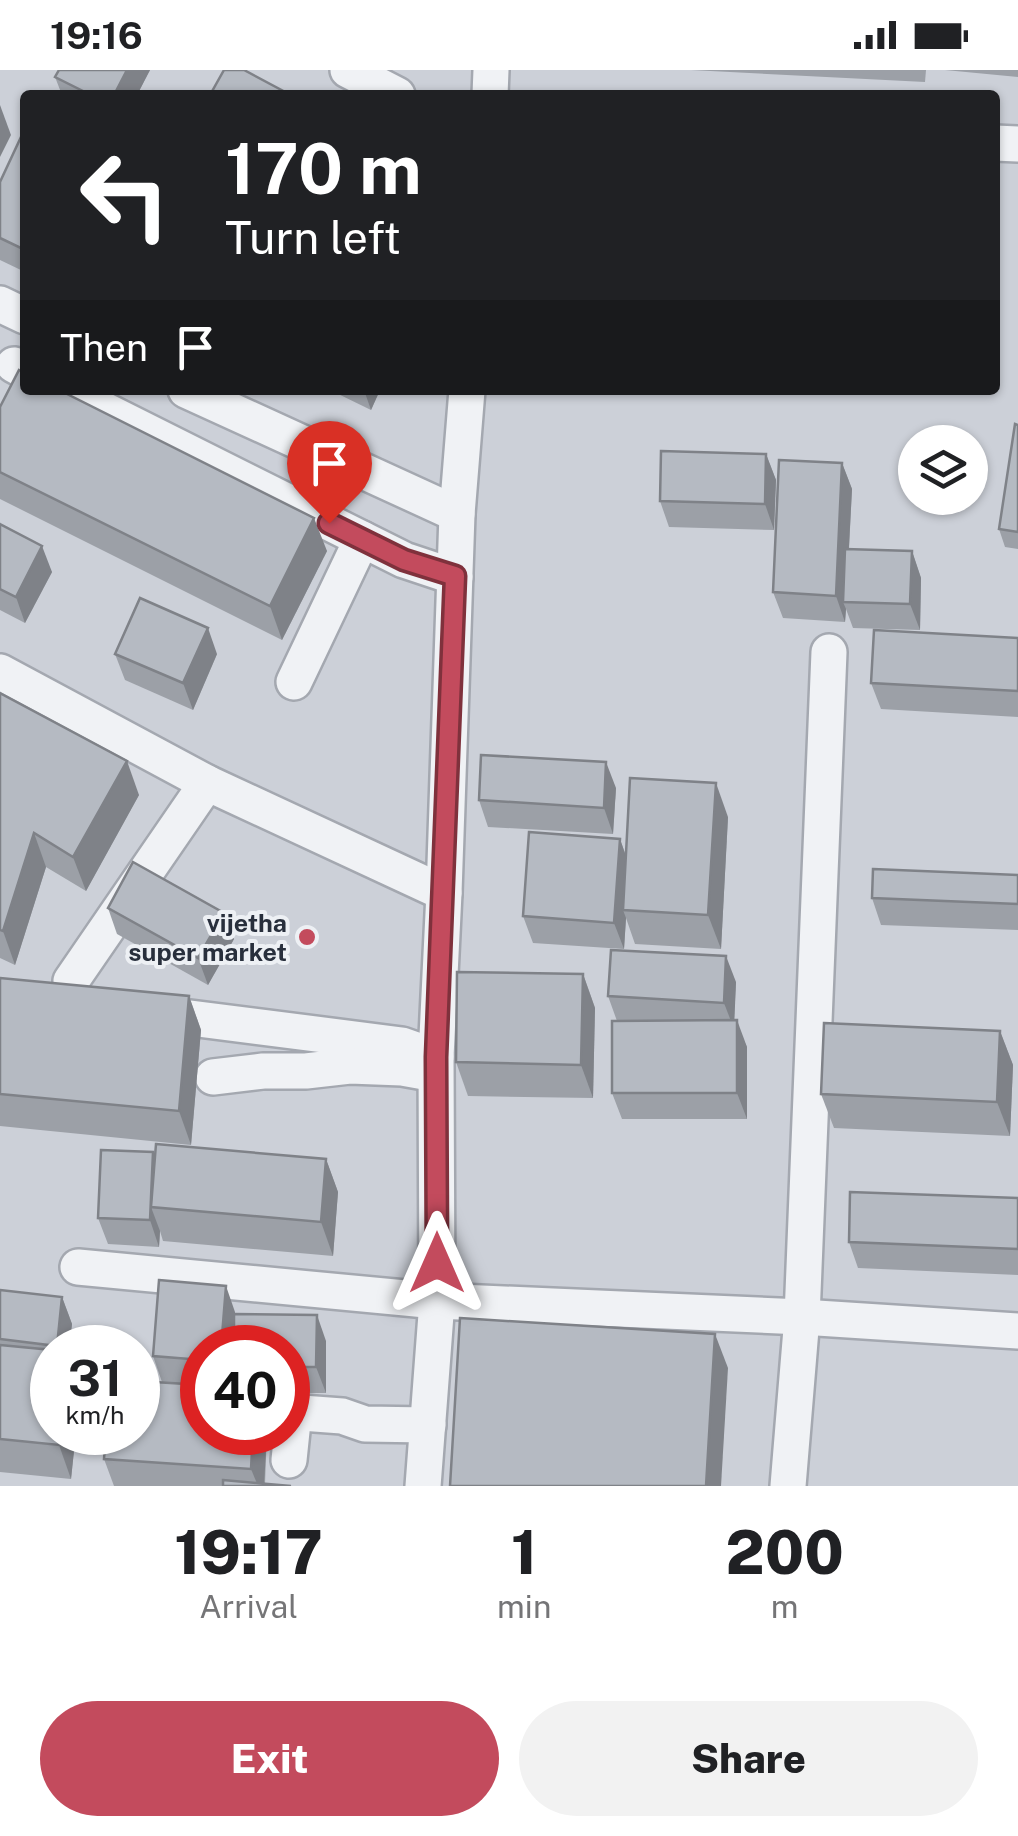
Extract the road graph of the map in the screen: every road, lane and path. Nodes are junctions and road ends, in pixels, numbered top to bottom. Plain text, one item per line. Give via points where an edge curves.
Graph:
1 (348, 70) edge
2 (387, 90) edge
3 (74, 395) edge
4 (197, 395) edge
5 (467, 395) edge
6 (457, 514) junction
7 (362, 539) junction
8 (455, 576) junction
9 (829, 652) dead end
10 (0, 672) edge
11 (294, 682) dead end
12 (208, 783) junction
13 (444, 892) junction
14 (71, 981) edge
15 (38, 999) edge
16 (436, 1066) junction
17 (212, 1077) dead end
18 (78, 1267) dead end
19 (437, 1301) junction
20 (802, 1317) junction
21 (1018, 1332) edge
22 (310, 1413) edge
23 (428, 1425) junction
24 (289, 1455) edge
25 (289, 1460) dead end
26 (423, 1486) edge
27 (788, 1486) edge

1 - 2 street
3 - 7 street
4 - 6 street
5 - 6 street
6 - 8 street
7 - 8 street
7 - 11 street
8 - 13 street
9 - 20 street
10 - 12 street
12 - 13 street
12 - 14 street
13 - 16 street
15 - 16 street via 402,1045
16 - 17 street
16 - 19 street
18 - 19 street
19 - 20 street
19 - 23 street
20 - 21 street
20 - 27 street
22 - 23 street via 364,1424
23 - 26 street
24 - 25 street

